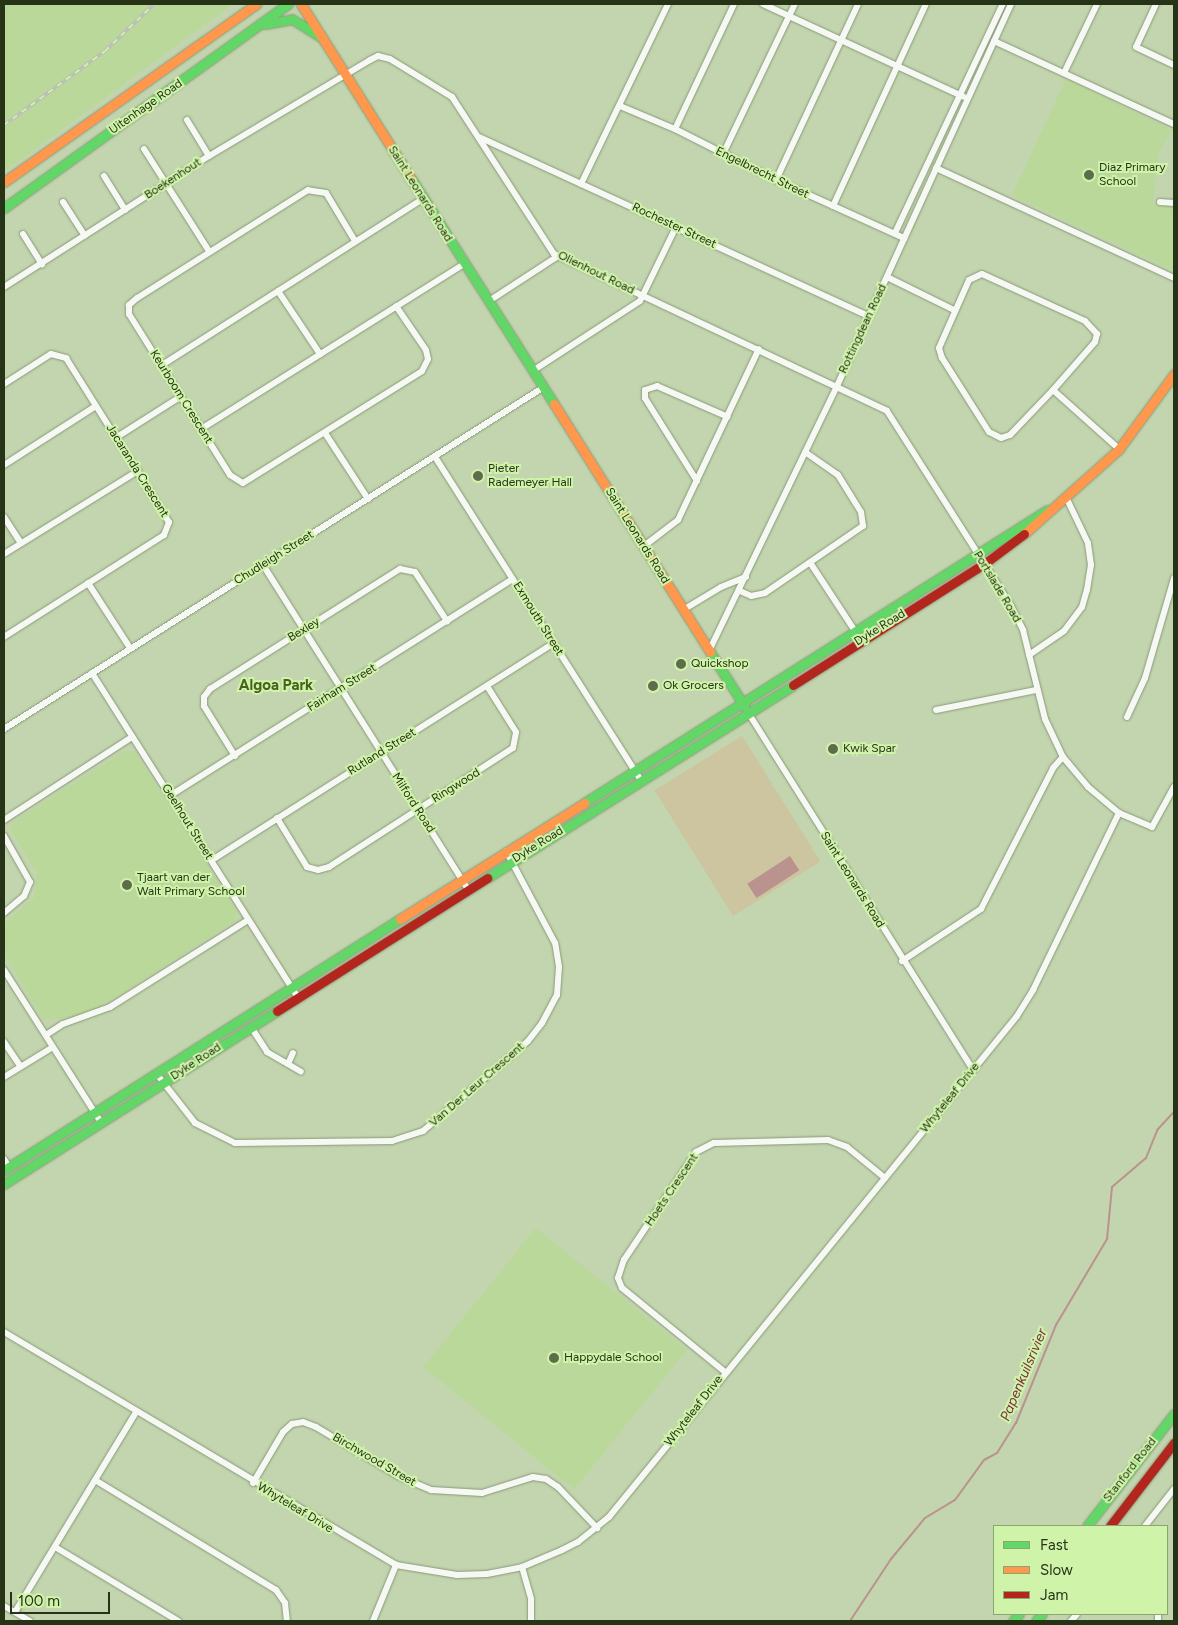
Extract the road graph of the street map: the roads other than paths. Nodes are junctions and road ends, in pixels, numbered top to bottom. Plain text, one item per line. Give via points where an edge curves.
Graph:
1 (256, 4) edge
2 (288, 4) edge
3 (300, 4) edge
4 (668, 4) edge
5 (734, 4) edge
6 (763, 4) edge
7 (795, 4) edge
8 (858, 4) edge
9 (926, 4) edge
10 (1002, 4) edge
11 (1011, 4) edge
12 (1097, 4) edge
13 (1156, 4) edge
14 (790, 16) junction
15 (262, 25) junction
16 (322, 38) junction
17 (841, 40) junction
18 (994, 41) junction
19 (1174, 65) edge
20 (898, 66) junction
21 (1064, 73) junction
22 (346, 75) junction
23 (961, 95) junction
24 (968, 98) junction
25 (620, 106) junction
26 (187, 120) dead end
27 (1174, 124) edge
28 (675, 128) junction
29 (478, 137) junction
30 (144, 148) dead end
31 (723, 154) junction
32 (209, 156) junction
33 (936, 168) junction
34 (104, 176) dead end
35 (776, 180) junction
36 (4, 182) edge
37 (166, 184) junction
38 (581, 184) junction
39 (423, 199) junction
40 (63, 202) dead end
41 (1160, 202) dead end
42 (1174, 203) edge
43 (833, 206) junction
44 (4, 208) edge
45 (125, 210) junction
46 (676, 228) junction
47 (23, 234) dead end
48 (895, 234) junction
49 (85, 236) junction
50 (904, 238) junction
51 (355, 241) junction
52 (209, 251) junction
53 (558, 256) junction
54 (42, 264) junction
55 (464, 264) junction
56 (887, 277) junction
57 (1174, 278) edge
58 (4, 287) edge
59 (278, 291) junction
60 (644, 296) junction
61 (489, 301) junction
62 (396, 306) junction
63 (954, 310) junction
64 (869, 316) junction
65 (759, 349) junction
66 (320, 354) junction
67 (162, 365) junction
68 (534, 370) junction
69 (1174, 374) edge
70 (4, 384) edge
71 (837, 386) junction
72 (544, 387) junction
73 (1052, 390) junction
74 (180, 397) junction
75 (96, 406) junction
76 (728, 417) junction
77 (201, 429) junction
78 (326, 433) junction
79 (117, 437) junction
80 (1119, 449) junction
81 (805, 452) junction
82 (435, 458) junction
83 (4, 465) edge
84 (138, 471) junction
85 (697, 481) junction
86 (1066, 498) junction
87 (368, 499) junction
88 (4, 517) edge
89 (21, 543) junction
90 (644, 546) junction
91 (976, 552) junction
92 (4, 554) edge
93 (811, 564) junction
94 (984, 564) junction
95 (263, 565) junction
96 (746, 576) junction
97 (1174, 578) edge
98 (512, 579) junction
99 (88, 584) junction
100 (740, 591) junction
101 (683, 610) junction
102 (447, 621) junction
103 (303, 630) junction
104 (855, 630) junction
105 (4, 637) edge
106 (861, 640) junction
107 (553, 644) junction
108 (130, 648) junction
109 (709, 651) junction
110 (1029, 655) junction
111 (92, 672) junction
112 (487, 686) junction
113 (341, 688) junction
114 (1036, 690) junction
115 (743, 703) junction
116 (936, 710) dead end
117 (749, 714) junction
118 (1127, 717) dead end
119 (4, 729) edge
120 (132, 737) junction
121 (380, 752) junction
122 (235, 756) junction
123 (1063, 757) junction
124 (634, 770) junction
125 (641, 780) junction
126 (1174, 787) edge
127 (171, 795) junction
128 (418, 810) junction
129 (1119, 813) junction
130 (277, 818) junction
131 (4, 820) edge
132 (4, 836) edge
133 (506, 851) junction
134 (212, 860) junction
135 (512, 862) junction
136 (462, 879) junction
137 (468, 889) junction
138 (4, 913) edge
139 (248, 920) junction
140 (902, 960) junction
141 (4, 970) edge
142 (292, 986) junction
143 (298, 997) junction
144 (251, 1027) junction
145 (46, 1035) junction
146 (4, 1042) edge
147 (53, 1047) junction
148 (293, 1053) dead end
149 (288, 1064) junction
150 (20, 1066) junction
151 (973, 1070) junction
152 (300, 1072) dead end
153 (156, 1073) junction
154 (4, 1077) edge
155 (163, 1083) junction
156 (96, 1113) junction
157 (102, 1122) junction
158 (6, 1165) edge
159 (885, 1178) junction
160 (4, 1184) edge
161 (4, 1332) edge
162 (725, 1372) junction
163 (136, 1412) junction
164 (1174, 1414) edge
165 (1174, 1444) edge
166 (95, 1480) junction
167 (253, 1483) junction
168 (1174, 1489) edge
169 (1088, 1525) edge
170 (1111, 1525) edge
171 (1146, 1525) edge
172 (597, 1528) junction
173 (55, 1547) junction
174 (396, 1565) junction
175 (522, 1567) junction
176 (4, 1606) edge
177 (15, 1612) junction
178 (30, 1621) edge
179 (178, 1621) edge
180 (287, 1621) edge
181 (372, 1621) edge
182 (531, 1621) edge

1 - 36 street, Uitenhage Road
2 - 15 street, Uitenhage Road
3 - 16 street, Saint Leonards Road
4 - 25 street
5 - 28 street
6 - 14 street
7 - 14 street
8 - 17 street
9 - 20 street
10 - 23 street
11 - 18 street, Rottingdean Road
12 - 21 street
13 - 19 street via 1136,47
14 - 17 street
14 - 31 street
15 - 16 street via 292,19
15 - 44 street, Uitenhage Road
16 - 22 street, Saint Leonards Road
17 - 20 street
17 - 35 street
18 - 21 street
18 - 24 street, Rottingdean Road
20 - 23 street
20 - 43 street
21 - 27 street
22 - 29 street, Olienhout Road via 375,57 390,59 444,89 460,107
22 - 32 street, Boekenhout
22 - 39 street, Saint Leonards Road
23 - 24 street
23 - 48 street
24 - 33 street, Rottingdean Road
25 - 28 street, Engelbrecht Street
25 - 38 street
26 - 32 street
28 - 31 street, Engelbrecht Street
29 - 38 street, Rochester Street
29 - 53 street, Olienhout Road via 546,244
30 - 37 street
31 - 35 street, Engelbrecht Street
32 - 37 street, Boekenhout
33 - 50 street, Rottingdean Road
33 - 57 street
34 - 45 street
35 - 43 street, Engelbrecht Street
37 - 45 street, Boekenhout
37 - 52 street
38 - 46 street, Rochester Street
39 - 51 street
39 - 55 street, Saint Leonards Road
40 - 49 street
41 - 42 street
43 - 48 street, Engelbrecht Street
45 - 49 street, Boekenhout
46 - 60 street
46 - 64 street, Rochester Street
47 - 54 street
48 - 50 street, Engelbrecht Street
49 - 54 street, Boekenhout
50 - 56 street, Rottingdean Road
51 - 52 street, Keurboom Crescent via 326,193 314,189
51 - 59 street
52 - 67 street, Keurboom Crescent via 129,305 131,319
53 - 60 street, Olienhout Road
53 - 61 street
54 - 58 street, Boekenhout
55 - 61 street, Saint Leonards Road
55 - 62 street
56 - 63 street
56 - 64 street, Rottingdean Road
59 - 66 street
59 - 67 street
60 - 65 street, Olienhout Road
60 - 68 street via 636,305
61 - 68 street, Saint Leonards Road
62 - 66 street
62 - 78 street, Keurboom Crescent via 426,350 426,367
63 - 73 street via 941,338 940,352 991,435 1001,438 1010,435
63 - 73 street via 969,280 982,274 1091,325 1097,334 1095,342
64 - 71 street, Rottingdean Road
65 - 71 street, Olienhout Road
65 - 76 street
66 - 77 street
67 - 74 street, Keurboom Crescent
68 - 72 street, Saint Leonards Road
69 - 80 street, Dyke Road
70 - 75 street, Jacaranda Crescent via 47,356 62,355
71 - 81 street, Rottingdean Road
71 - 91 street, Portslade Road via 887,411
72 - 82 street, Chudleigh Street
72 - 90 street, Saint Leonards Road
73 - 80 street
74 - 77 street, Keurboom Crescent
74 - 79 street
75 - 79 street, Jacaranda Crescent
75 - 83 street
76 - 85 street
76 - 85 street via 657,386 645,390 645,398
77 - 78 street, Keurboom Crescent via 230,475 243,483
78 - 87 street
79 - 84 street, Jacaranda Crescent
80 - 86 street, Dyke Road
81 - 93 street via 838,475 864,518 861,529
81 - 96 street, Rottingdean Road
82 - 87 street, Chudleigh Street
82 - 98 street, Exmouth Street
84 - 89 street
84 - 99 street, Jacaranda Crescent via 166,514 167,531
85 - 90 street via 675,525
86 - 91 street, Dyke Road
86 - 94 street, Dyke Road
86 - 110 street via 1088,543 1091,565 1087,590 1076,616 1064,631
87 - 95 street, Chudleigh Street
88 - 89 street
89 - 92 street
90 - 101 street, Saint Leonards Road
91 - 94 street, Portslade Road
91 - 104 street, Dyke Road
93 - 100 street via 760,595
93 - 104 street
94 - 106 street, Dyke Road
94 - 110 street, Portslade Road via 1018,619
95 - 103 street, Milford Road
95 - 108 street, Chudleigh Street
96 - 100 street, Rottingdean Road
96 - 101 street
97 - 118 street via 1145,678
98 - 102 street, Fairham Street
98 - 107 street, Exmouth Street
99 - 105 street, Jacaranda Crescent
99 - 108 street
100 - 109 street, Rottingdean Road
101 - 109 street, Saint Leonards Road
102 - 103 street, Bexley via 415,572 404,568
102 - 113 street, Fairham Street
103 - 113 street, Milford Road
103 - 122 street, Bexley via 210,689 204,697 206,712
104 - 106 street
104 - 115 street, Dyke Road
106 - 117 street, Dyke Road
107 - 112 street, Rutland Street
107 - 124 street, Exmouth Street
108 - 111 street, Chudleigh Street
109 - 115 street, Saint Leonards Road
110 - 114 street, Portslade Road
111 - 119 street, Chudleigh Street
111 - 120 street, Geelhout Street
112 - 121 street, Rutland Street
112 - 128 street, Ringwood via 516,732 513,748
113 - 121 street, Milford Road
113 - 122 street, Fairham Street
114 - 116 street
114 - 123 street, Portslade Road via 1051,734
115 - 117 street, Saint Leonards Road
115 - 124 street, Dyke Road
117 - 125 street, Dyke Road
117 - 140 street, Saint Leonards Road
120 - 127 street, Geelhout Street
120 - 131 street
121 - 128 street, Milford Road
121 - 130 street, Rutland Street
122 - 127 street, Fairham Street
123 - 129 street, Portslade Road via 1088,787
123 - 140 street via 1053,768 981,909
124 - 125 street, Exmouth Street
124 - 133 street, Dyke Road
125 - 135 street, Dyke Road
126 - 129 street via 1152,827
127 - 134 street, Geelhout Street
128 - 130 street, Ringwood via 320,870 304,864
128 - 136 street, Milford Road
129 - 151 street, Whyteleaf Drive via 1033,990
130 - 134 street, Rutland Street
132 - 138 street via 30,882 24,896
133 - 135 street, Van Der Leur Crescent
133 - 136 street, Dyke Road
134 - 139 street, Geelhout Street
135 - 137 street, Dyke Road
135 - 155 street, Van Der Leur Crescent via 555,943 559,967 557,995 528,1041 423,1131 392,1141 235,1142 195,1123
136 - 137 street, Milford Road
136 - 142 street, Dyke Road
137 - 143 street, Dyke Road
139 - 142 street, Geelhout Street
139 - 145 street via 110,1007 63,1024
140 - 151 street, Saint Leonards Road
141 - 145 street
142 - 143 street, Geelhout Street
142 - 153 street, Dyke Road
143 - 144 street, Dyke Road
144 - 149 street via 267,1052
144 - 155 street, Dyke Road
145 - 147 street
146 - 150 street
147 - 150 street
147 - 156 street
148 - 149 street
149 - 152 street
150 - 154 street
151 - 159 street, Whyteleaf Drive
153 - 155 street, Van Der Leur Crescent
153 - 156 street, Dyke Road
155 - 157 street, Dyke Road
156 - 157 street
156 - 158 street, Dyke Road
157 - 160 street, Dyke Road
159 - 162 street, Whyteleaf Drive
159 - 162 street, Hoets Crescent via 847,1147 828,1140 714,1143 696,1152 624,1260 618,1278 622,1288
161 - 163 street, Whyteleaf Drive
162 - 172 street, Whyteleaf Drive
163 - 166 street
163 - 167 street, Whyteleaf Drive
164 - 169 street, Stanford Road
165 - 170 street, Stanford Road
166 - 173 street
166 - 180 street via 276,1590 285,1603
167 - 172 street, Birchwood Street via 283,1432 292,1424 302,1422 316,1427 398,1476 431,1490 482,1493 533,1478 546,1479 558,1487
167 - 174 street, Whyteleaf Drive
168 - 171 street
172 - 175 street, Whyteleaf Drive via 578,1542
173 - 177 street
173 - 179 street
174 - 175 street, Whyteleaf Drive via 457,1575
174 - 181 street
175 - 182 street via 531,1599
176 - 177 street
177 - 178 street

